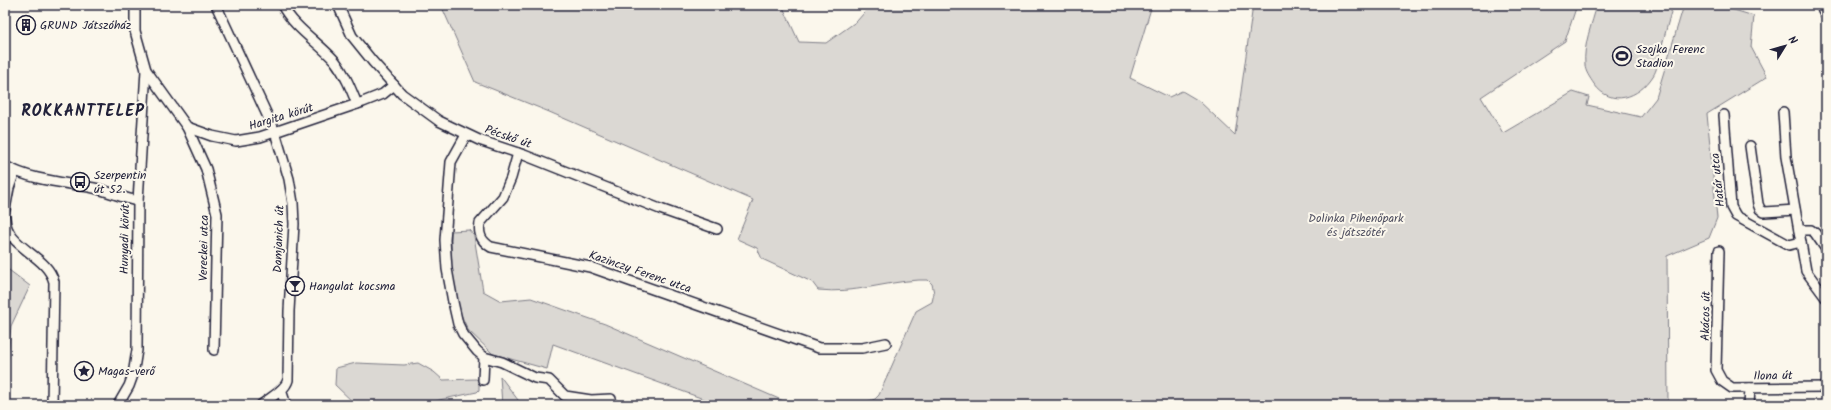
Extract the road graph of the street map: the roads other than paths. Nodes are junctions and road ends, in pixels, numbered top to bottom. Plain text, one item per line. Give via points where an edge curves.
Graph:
1 (135, 5) edge
2 (216, 5) edge
3 (282, 5) edge
4 (338, 5) edge
5 (1820, 5) edge
6 (1826, 15) edge
7 (146, 70) junction
8 (394, 85) junction
9 (357, 104) junction
10 (1782, 112) dead end
11 (1724, 116) dead end
12 (186, 127) junction
13 (275, 132) junction
14 (466, 135) junction
15 (1750, 146) dead end
16 (518, 153) junction
17 (5, 166) edge
18 (15, 171) junction
19 (138, 201) junction
20 (5, 210) edge
21 (1795, 210) junction
22 (5, 218) edge
23 (717, 229) dead end
24 (1799, 230) junction
25 (1802, 246) junction
26 (1826, 249) edge
27 (1719, 251) dead end
28 (1826, 298) edge
29 (886, 344) dead end
30 (214, 350) dead end
31 (484, 357) junction
32 (483, 380) dead end
33 (1722, 381) joint
34 (1826, 387) edge
35 (1750, 388) junction
36 (281, 390) junction
37 (611, 399) dead end
38 (52, 405) edge
39 (118, 405) edge
40 (261, 405) edge
41 (286, 405) edge
42 (1749, 405) edge

1 - 7 street via 136,36
2 - 13 street, Damjanich út
3 - 9 street via 292,20 327,52 340,68
4 - 8 street, Pécskő út via 352,36
5 - 6 street
7 - 12 street
7 - 19 street, Hunyadi körút
8 - 9 street, Hargita körút via 380,96
8 - 14 street, Pécskő út via 421,109
9 - 13 street, Hargita körút
10 - 21 street
11 - 25 street, Határ utca via 1731,207 1736,216 1789,246
12 - 13 street, Hargita körút via 231,141 246,140
12 - 30 street, Vereckei utca via 206,169 217,214
13 - 36 street, Damjanich út via 286,168 294,213 288,380
14 - 16 street, Pécskő út
14 - 31 street via 451,162 447,196 446,256 458,324 470,344
15 - 21 street via 1760,209 1764,212
16 - 23 street, Pécskő út
16 - 29 street, Kazinczy Ferenc utca via 503,197 480,223 480,237 491,247 590,267 819,348 862,348
17 - 18 street
18 - 19 street via 50,182 93,188
18 - 20 street
19 - 39 street, Hunyadi körút via 135,368 129,386
21 - 24 street
22 - 38 street via 9,233 46,266 54,282
24 - 25 street
24 - 26 street via 1811,230
25 - 28 street via 1806,271
27 - 33 street, Akácos út via 1716,370
31 - 32 street
31 - 37 street via 502,362 535,378 549,380 560,393 571,398
33 - 35 street, Ilona út via 1732,388
34 - 35 street, Ilona út
35 - 42 street
36 - 40 street
36 - 41 street

